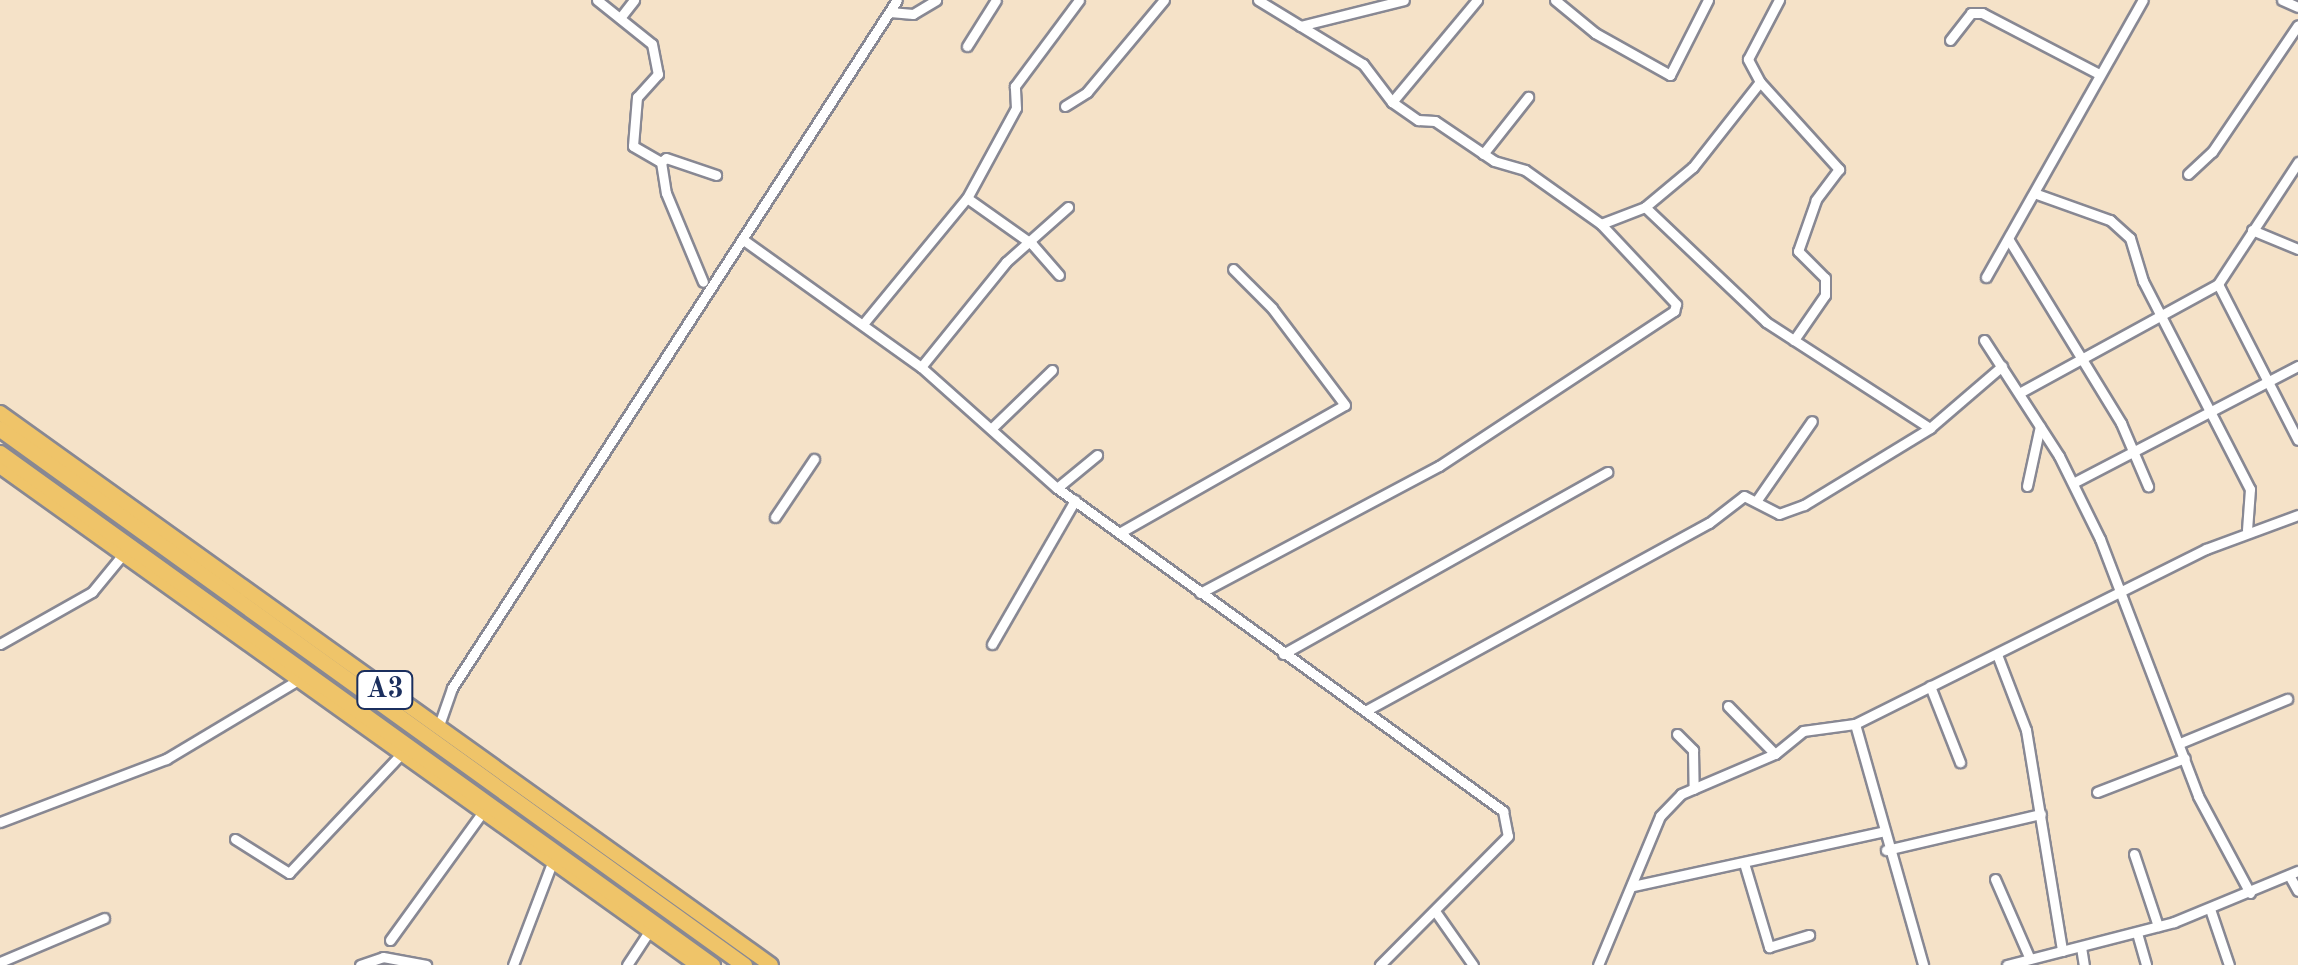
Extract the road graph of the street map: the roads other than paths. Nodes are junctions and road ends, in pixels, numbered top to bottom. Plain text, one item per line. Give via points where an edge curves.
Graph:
1 (597, 0) edge
2 (634, 0) edge
3 (898, 0) edge
4 (936, 0) edge
5 (996, 0) edge
6 (1079, 0) edge
7 (1164, 0) edge
8 (1258, 0) edge
9 (1404, 0) edge
10 (1477, 0) edge
11 (1554, 0) edge
12 (1708, 0) edge
13 (1779, 0) edge
14 (2143, 0) edge
15 (2282, 0) edge
16 (2298, 8) edge
17 (890, 12) junction
18 (620, 18) junction
19 (2298, 25) edge
20 (1300, 26) junction
21 (1950, 40) dead end
22 (967, 46) dead end
23 (2100, 74) junction
24 (1760, 82) junction
25 (1528, 97) dead end
26 (1392, 102) junction
27 (1065, 106) dead end
28 (1483, 154) junction
29 (661, 162) junction
30 (2298, 162) edge
31 (2188, 174) dead end
32 (716, 175) dead end
33 (2034, 193) junction
34 (967, 198) junction
35 (1646, 206) junction
36 (1068, 207) dead end
37 (1614, 220) junction
38 (1601, 224) junction
39 (2252, 230) junction
40 (1612, 232) junction
41 (2009, 240) junction
42 (745, 241) junction
43 (1032, 244) junction
44 (2298, 249) edge
45 (1233, 269) dead end
46 (1059, 275) dead end
47 (1986, 276) dead end
48 (703, 282) dead end
49 (2218, 284) junction
50 (2161, 312) junction
51 (863, 324) junction
52 (1794, 340) junction
53 (1984, 340) dead end
54 (2080, 359) junction
55 (2002, 366) junction
56 (2298, 366) edge
57 (921, 367) junction
58 (1052, 370) dead end
59 (2266, 378) junction
60 (2021, 392) junction
61 (2208, 408) junction
62 (0, 413) edge
63 (1812, 421) dead end
64 (2040, 426) junction
65 (993, 427) junction
66 (0, 428) edge
67 (1930, 428) junction
68 (2298, 440) edge
69 (0, 453) edge
70 (1096, 455) dead end
71 (814, 458) dead end
72 (0, 466) edge
73 (1607, 472) dead end
74 (2073, 483) junction
75 (2028, 486) dead end
76 (2148, 486) dead end
77 (1058, 488) junction
78 (1075, 500) junction
79 (1757, 500) junction
80 (2298, 515) edge
81 (775, 517) dead end
82 (2247, 530) junction
83 (1121, 532) junction
84 (124, 554) junction
85 (1200, 593) junction
86 (2122, 593) junction
87 (0, 644) edge
88 (992, 644) dead end
89 (1283, 654) junction
90 (1998, 657) junction
91 (298, 680) junction
92 (1930, 686) junction
93 (2286, 700) dead end
94 (1728, 706) dead end
95 (1367, 710) junction
96 (1855, 724) junction
97 (438, 728) junction
98 (1677, 734) dead end
99 (2180, 743) junction
100 (401, 754) junction
101 (1775, 754) junction
102 (2185, 758) junction
103 (1960, 762) dead end
104 (1694, 789) junction
105 (2097, 792) dead end
106 (482, 813) junction
107 (2041, 814) junction
108 (0, 822) edge
109 (1881, 832) junction
110 (235, 839) dead end
111 (1886, 850) junction
112 (2134, 854) dead end
113 (1744, 862) junction
114 (552, 864) junction
115 (2293, 873) edge
116 (1995, 879) dead end
117 (1633, 886) junction
118 (2298, 890) edge
119 (2250, 893) junction
120 (2210, 908) junction
121 (1435, 911) junction
122 (104, 918) dead end
123 (2158, 926) junction
124 (650, 930) junction
125 (2136, 933) junction
126 (1809, 936) dead end
127 (390, 940) dead end
128 (2080, 947) junction
129 (2062, 952) junction
130 (2030, 959) junction
131 (0, 962) edge
132 (360, 965) edge
133 (426, 965) edge
134 (512, 965) edge
135 (626, 965) edge
136 (698, 965) edge
137 (712, 965) edge
138 (744, 965) edge
139 (771, 965) edge
140 (1380, 965) edge
141 (1473, 965) edge
142 (1598, 965) edge
143 (1922, 965) edge
144 (2007, 965) edge
145 (2084, 965) edge
146 (2146, 965) edge
147 (2229, 965) edge

1 - 18 street
2 - 18 street
3 - 17 street
4 - 17 street via 913,14
5 - 22 street
6 - 34 street via 1015,86 1016,108
7 - 27 street via 1088,92
8 - 20 street
9 - 20 street
10 - 26 street
11 - 12 street via 1670,75
13 - 24 street via 1748,60
14 - 23 street
15 - 16 street
17 - 42 street
18 - 29 street via 652,44 658,74 638,97 633,146
19 - 31 street via 2212,152
20 - 26 street via 1374,72
21 - 23 street via 1971,13 1982,13
23 - 33 street
24 - 35 street via 1693,168
24 - 52 street via 1839,169 1816,200 1798,250 1826,278 1826,295
25 - 28 street
26 - 28 street
28 - 38 street via 1539,178
29 - 32 street via 666,158
29 - 48 street via 666,193
30 - 39 street
33 - 41 street
33 - 50 street via 2110,220 2130,238
34 - 43 street
34 - 51 street
35 - 37 street
35 - 52 street via 1729,289
36 - 43 street
37 - 38 street
37 - 40 street
38 - 40 street
39 - 44 street
39 - 49 street
40 - 85 street via 1630,260 1676,304 1674,311 1440,466
41 - 47 street
41 - 54 street
42 - 51 street
42 - 97 street via 452,688
43 - 46 street
43 - 57 street via 1006,262
45 - 83 street via 1272,308 1344,405
49 - 50 street
49 - 59 street
50 - 54 street
50 - 61 street
51 - 57 street
52 - 67 street
53 - 55 street
54 - 60 street
54 - 76 street via 2121,423
55 - 60 street
55 - 67 street
56 - 59 street
57 - 65 street
58 - 65 street
59 - 61 street
59 - 68 street
60 - 64 street
61 - 74 street via 2197,420
61 - 82 street via 2250,488
62 - 97 main road, A3
63 - 79 street
64 - 74 street
64 - 75 street
65 - 77 street
66 - 138 highway, A3
67 - 79 street via 1790,512 1779,514
69 - 137 highway, A3
70 - 77 street
71 - 81 street
72 - 84 main road, A3
73 - 89 street
74 - 86 street
77 - 78 street
78 - 83 street
78 - 88 street
79 - 95 street via 1744,496 1709,523
80 - 82 street
82 - 86 street
83 - 85 street
84 - 87 street via 92,592
84 - 91 main road, A3
85 - 89 street
86 - 90 street
86 - 99 street
89 - 95 street
90 - 92 street
90 - 107 street via 2026,730
91 - 100 main road, A3
91 - 108 street via 166,760
92 - 96 street
92 - 103 street
93 - 99 street
94 - 101 street
95 - 121 street via 1503,811 1511,825
96 - 101 street via 1803,731
96 - 109 street
97 - 139 main road, A3
98 - 104 street via 1693,750
99 - 102 street
100 - 106 main road, A3
100 - 110 street via 289,872
101 - 104 street
102 - 105 street
102 - 119 street
104 - 117 street via 1660,816
106 - 114 main road, A3
106 - 127 street
107 - 111 street
107 - 129 street
109 - 111 street
109 - 113 street
111 - 143 street
112 - 123 street
113 - 117 street
113 - 126 street via 1769,947
114 - 124 main road, A3
114 - 134 street
115 - 118 street
115 - 119 street
116 - 130 street
117 - 142 street
119 - 120 street
120 - 123 street
120 - 147 street
121 - 140 street
121 - 141 street
122 - 131 street
123 - 125 street
124 - 135 street
124 - 136 main road, A3
125 - 128 street
125 - 146 street
128 - 129 street
128 - 145 street
129 - 130 street
130 - 144 street
132 - 133 street via 383,956

